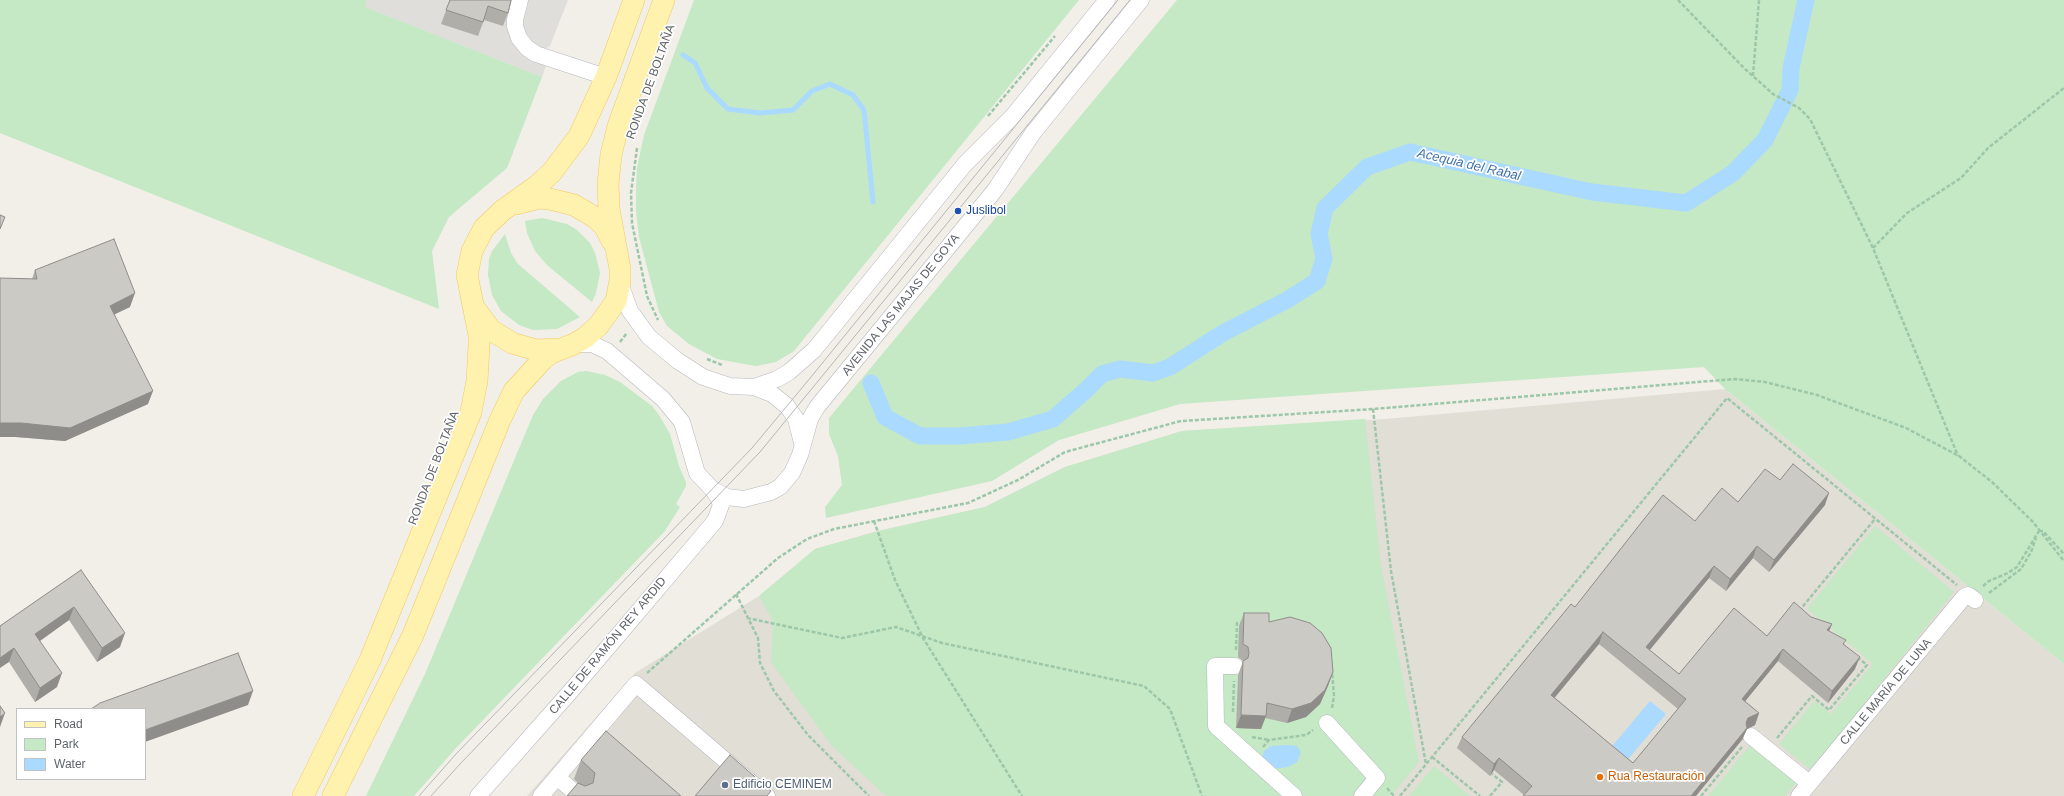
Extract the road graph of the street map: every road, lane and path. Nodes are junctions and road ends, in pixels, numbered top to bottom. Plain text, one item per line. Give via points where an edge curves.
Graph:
1 (520, 0) edge
2 (634, 0) edge
3 (664, 0) edge
4 (1107, 0) edge
5 (1141, 0) edge
6 (1678, 0) edge
7 (1759, 0) edge
8 (1060, 30) dead end
9 (1754, 76) junction
10 (606, 77) junction
11 (2064, 88) edge
12 (985, 120) dead end
13 (637, 148) dead end
14 (503, 210) junction
15 (615, 246) junction
16 (1873, 248) junction
17 (620, 281) junction
18 (471, 298) junction
19 (637, 321) junction
20 (659, 322) dead end
21 (568, 346) junction
22 (610, 354) junction
23 (701, 356) dead end
24 (728, 367) dead end
25 (754, 387) junction
26 (1373, 409) junction
27 (802, 443) junction
28 (1958, 456) junction
29 (713, 490) junction
30 (1875, 519) junction
31 (874, 521) junction
32 (2039, 531) junction
33 (2064, 554) edge
34 (2064, 561) edge
35 (736, 594) junction
36 (1973, 599) junction
37 (1800, 610) junction
38 (1797, 614) edge
39 (1806, 614) edge
40 (748, 618) junction
41 (1244, 622) edge
42 (923, 636) junction
43 (1855, 655) edge
44 (1330, 664) edge
45 (1235, 666) junction
46 (636, 684) junction
47 (1233, 718) dead end
48 (1327, 722) junction
49 (1247, 736) dead end
50 (1751, 736) joint
51 (1777, 739) dead end
52 (1269, 740) junction
53 (1432, 757) junction
54 (1256, 762) junction
55 (1426, 764) junction
56 (1492, 774) edge
57 (557, 777) junction
58 (1809, 783) junction
59 (303, 796) edge
60 (333, 796) edge
61 (478, 796) edge
62 (540, 796) edge
63 (580, 796) edge
64 (767, 796) edge
65 (869, 796) edge
66 (1022, 796) edge
67 (1202, 796) edge
68 (1294, 796) edge
69 (1362, 796) edge
70 (1400, 796) edge
71 (1480, 796) edge
72 (1490, 796) edge
73 (1701, 796) edge
74 (1799, 796) edge

1 - 10 street via 515,26 519,38 527,48 536,54
2 - 10 main road, RONDA DE BOLTAÑA
3 - 15 main road, RONDA DE BOLTAÑA via 614,141 608,184
4 - 25 street, AVENIDA LAS MAJAS DE GOYA via 1012,117 965,164 806,358 783,376
5 - 27 street, AVENIDA LAS MAJAS DE GOYA via 1033,133 995,190 817,407
6 - 9 path via 1732,57
7 - 9 path
8 - 12 path
9 - 16 path via 1782,99 1806,113
10 - 14 main road, RONDA DE BOLTAÑA via 587,121 566,154 538,185
11 - 16 path via 1988,148 1961,178 1907,213
13 - 20 path via 631,192 632,223 647,296
14 - 15 main road, RONDA DE BOLTAÑA via 520,202 539,198 574,205 596,218 605,227
14 - 18 main road, RONDA DE BOLTAÑA via 484,228 472,251 467,276
15 - 17 main road, RONDA DE BOLTAÑA
16 - 28 path
17 - 19 street, AVENIDA LAS MAJAS DE GOYA via 625,301
17 - 21 main road, RONDA DE BOLTAÑA via 616,301 599,325
18 - 21 main road, RONDA DE BOLTAÑA via 484,322 507,341 536,350
18 - 59 main road, RONDA DE BOLTAÑA via 479,346 477,381 468,420 370,660
19 - 22 path
19 - 25 street, AVENIDA LAS MAJAS DE GOYA via 654,342 703,377 730,386
21 - 22 street, AVENIDA LAS MAJAS DE GOYA via 592,344
21 - 60 main road, RONDA DE BOLTAÑA via 551,353 535,365 517,386 508,403 413,635
22 - 29 street, AVENIDA LAS MAJAS DE GOYA via 655,390 682,422 697,473
23 - 24 path
25 - 27 street, AVENIDA LAS MAJAS DE GOYA via 772,394 787,406 796,419
26 - 28 path via 1735,379 1765,382 1817,395 1906,428
26 - 31 path via 1180,421 1065,452 1018,480 968,504
26 - 55 path via 1391,571
27 - 29 street, AVENIDA LAS MAJAS DE GOYA via 792,473 780,487 771,492 744,499 727,497
28 - 32 path via 1992,482
29 - 61 street, CALLE DE RAMÓN REY ARDID via 720,505 715,521
30 - 36 path
30 - 37 path
30 - 53 path via 1727,398
31 - 35 path via 834,529 807,540 778,558
31 - 42 path via 895,580
32 - 33 path via 2043,531
32 - 34 path
32 - 36 path via 2017,567 1989,581
32 - 36 path via 2031,552 2020,569 1996,588
35 - 40 path
35 - 46 path
36 - 58 street, CALLE MARÍA DE LUNA via 1964,597
37 - 38 path
37 - 39 path
40 - 42 path via 842,638 896,627
40 - 65 path via 758,638 760,663 774,691 808,735
41 - 45 path via 1237,623
42 - 66 path
42 - 67 path via 942,643 1144,686 1170,709
43 - 51 path via 1867,665 1829,710 1812,696
44 - 48 path via 1334,696
45 - 47 path
45 - 54 street via 1215,666 1216,726
46 - 57 street via 601,737
46 - 64 street
48 - 52 path via 1306,735
48 - 69 street via 1377,778
49 - 52 path
50 - 58 street
50 - 73 path
52 - 54 path via 1261,748
53 - 55 path
53 - 71 path
54 - 68 street
55 - 70 path
56 - 72 path via 1502,782
57 - 62 street
57 - 63 street
58 - 74 street, CALLE MARÍA DE LUNA

